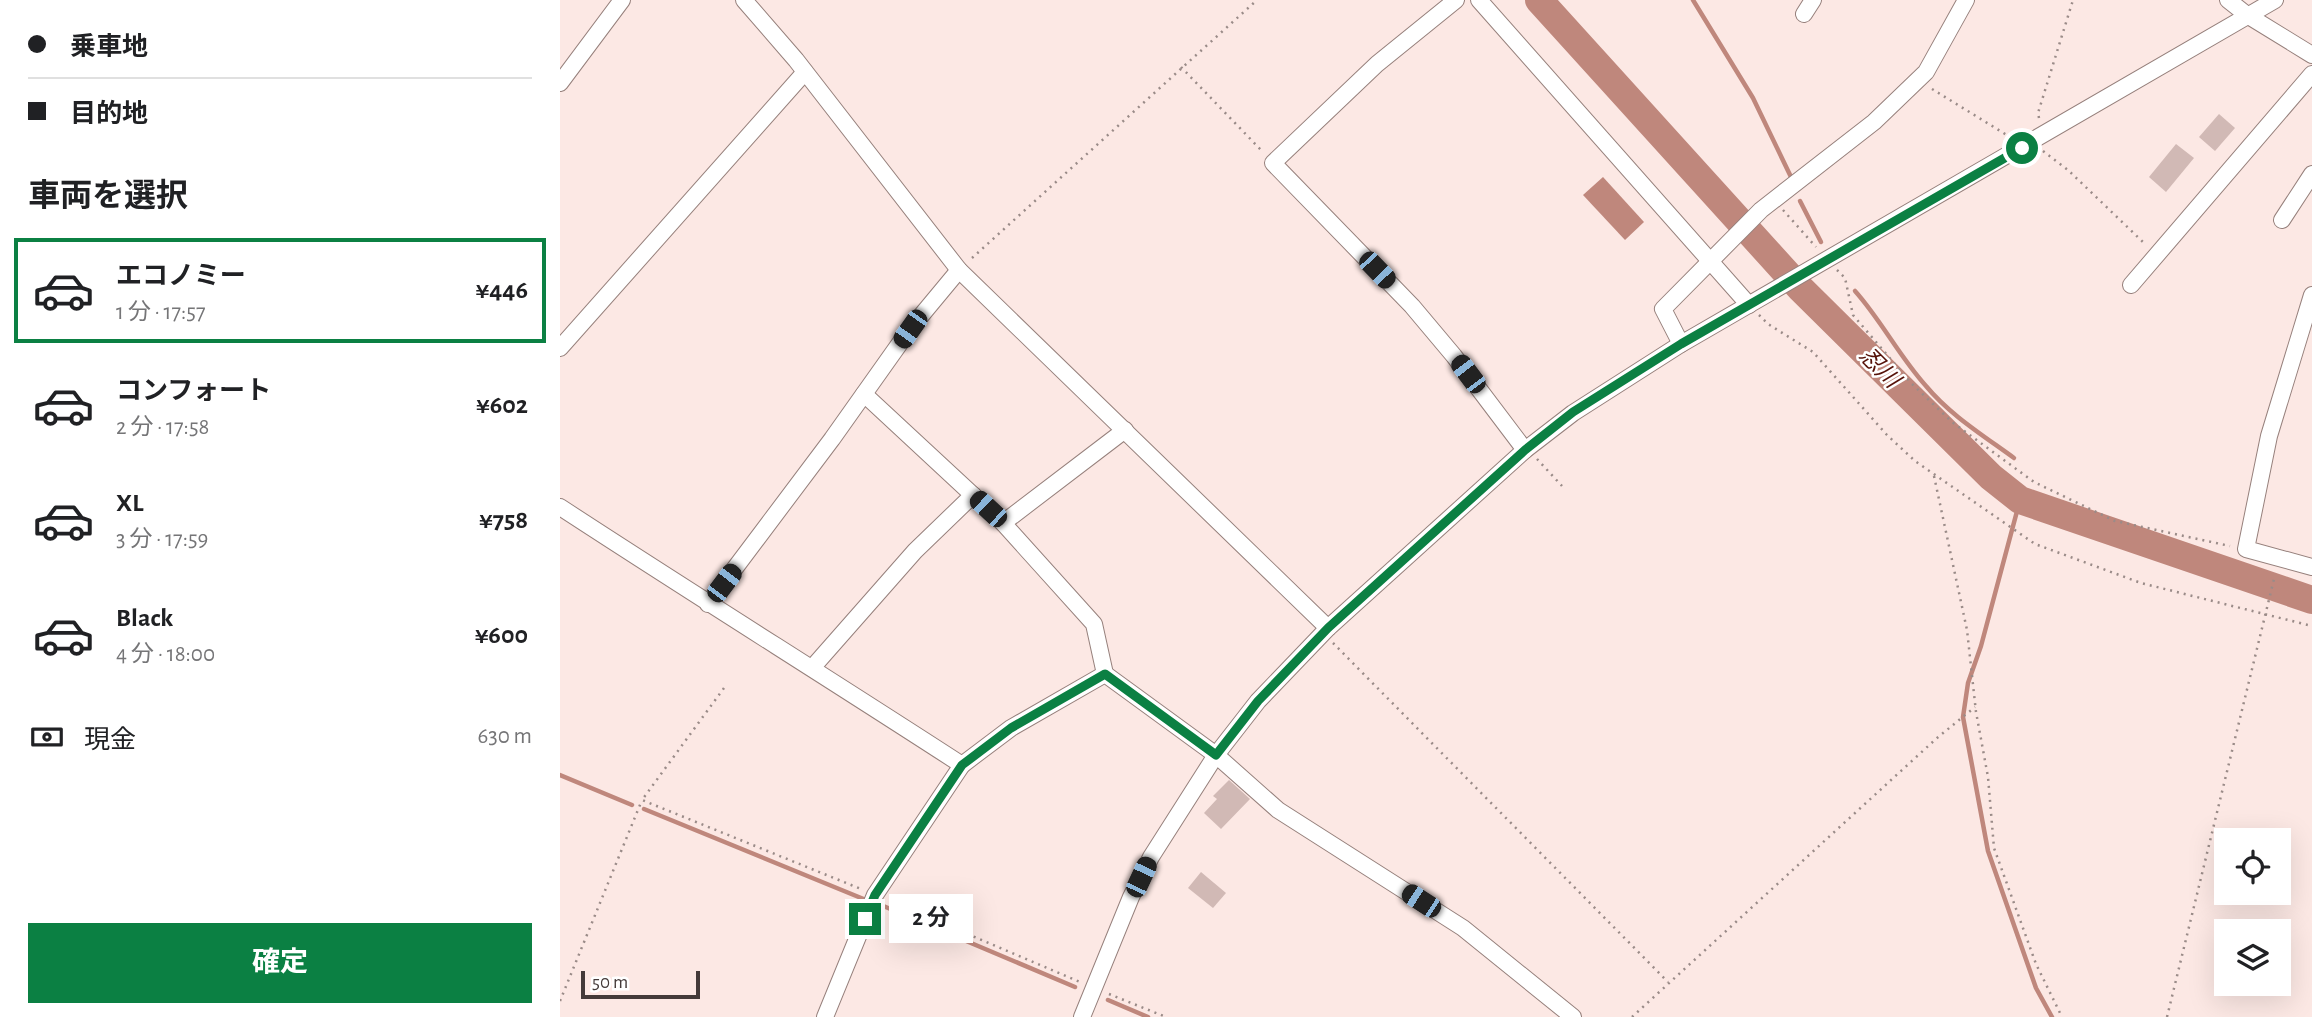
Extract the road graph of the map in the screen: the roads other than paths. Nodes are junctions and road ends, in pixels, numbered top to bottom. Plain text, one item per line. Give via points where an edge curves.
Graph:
1 (622, 0) edge
2 (744, 0) edge
3 (1456, 0) edge
4 (1479, 0) edge
5 (1966, 0) edge
6 (2228, 0) edge
7 (2275, 0) edge
8 (2247, 15) junction
9 (2312, 55) edge
10 (805, 72) junction
11 (2312, 74) edge
12 (560, 83) edge
13 (2312, 174) edge
14 (2282, 220) dead end
15 (1714, 257) junction
16 (959, 270) junction
17 (2131, 285) dead end
18 (2312, 295) edge
19 (1749, 305) junction
20 (1681, 344) junction
21 (560, 348) edge
22 (864, 394) junction
23 (1125, 430) junction
24 (1531, 454) junction
25 (973, 495) junction
26 (560, 507) edge
27 (1003, 523) junction
28 (2312, 568) edge
29 (708, 604) junction
30 (1326, 630) junction
31 (812, 668) junction
32 (1105, 674) junction
33 (1216, 755) junction
34 (962, 765) junction
35 (825, 1017) edge
36 (1082, 1017) edge
37 (1573, 1017) edge

1 - 12 street
2 - 10 street
3 - 24 street via 1377,64 1273,163 1412,306
4 - 15 street
5 - 15 street via 1926,72 1874,122 1761,210
6 - 8 street
7 - 8 street
8 - 9 street
8 - 19 street
10 - 16 street
10 - 21 street
11 - 17 street
13 - 14 street
15 - 19 street
15 - 20 street via 1663,309
16 - 22 street
16 - 23 street
18 - 28 street via 2269,436 2246,549
19 - 20 street
20 - 24 street via 1573,412
22 - 25 street
22 - 29 street
23 - 27 street
23 - 30 street
24 - 30 street
25 - 27 street
25 - 31 street via 915,551
26 - 29 street
27 - 32 street via 1094,624
29 - 31 street
30 - 33 street via 1258,701
31 - 34 street
32 - 33 street
32 - 34 street via 1011,728
33 - 36 street via 1151,857
33 - 37 street via 1278,810 1463,928
34 - 35 street via 875,895

